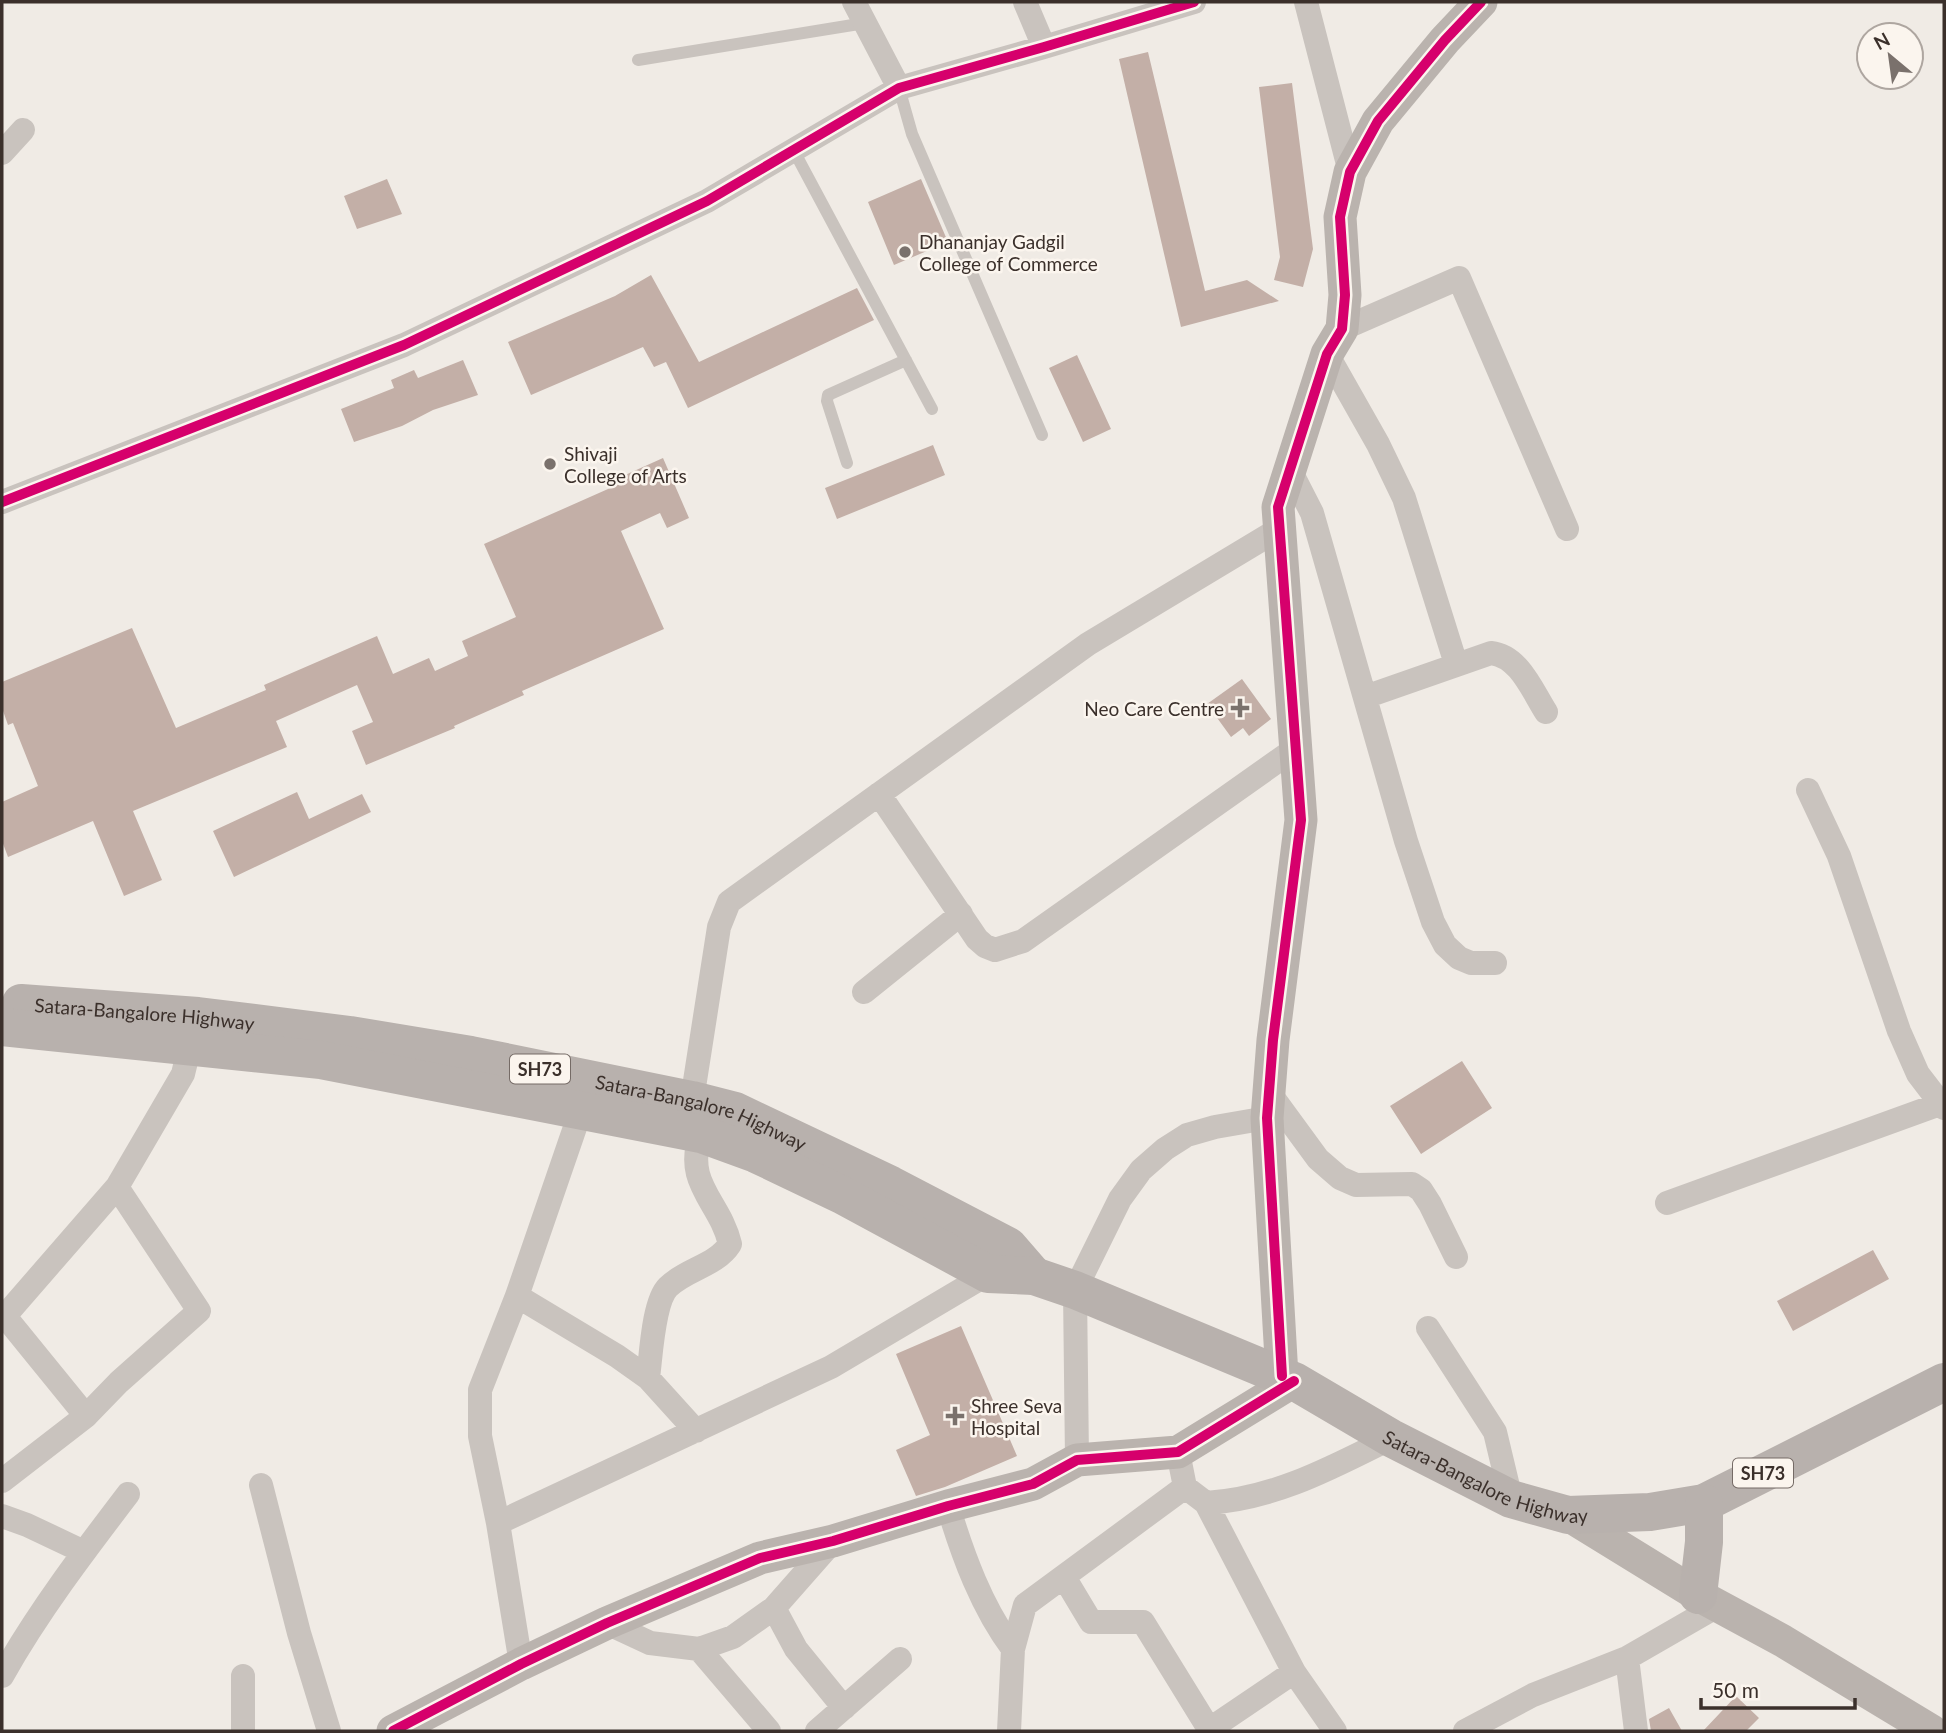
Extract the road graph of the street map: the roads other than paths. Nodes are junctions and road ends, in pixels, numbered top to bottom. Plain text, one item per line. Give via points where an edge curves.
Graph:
1 (1025, 2) edge
2 (1194, 2) edge
3 (1306, 2) edge
4 (1481, 2) edge
5 (860, 12) edge
6 (1044, 47) junction
7 (638, 60) dead end
8 (899, 88) junction
9 (23, 130) dead end
10 (794, 151) junction
11 (2, 153) edge
12 (1350, 172) junction
13 (1335, 342) junction
14 (906, 360) junction
15 (932, 409) dead end
16 (1042, 435) dead end
17 (847, 463) dead end
18 (1291, 472) junction
19 (2, 502) edge
20 (1567, 528) dead end
21 (1279, 529) junction
22 (1456, 664) junction
23 (1365, 697) junction
24 (1546, 712) dead end
25 (1296, 748) junction
26 (1808, 790) dead end
27 (878, 794) junction
28 (961, 914) junction
29 (1495, 963) dead end
30 (864, 992) dead end
31 (2, 1001) edge
32 (2, 1027) edge
33 (190, 1045) junction
34 (1268, 1105) junction
35 (1942, 1106) edge
36 (581, 1110) junction
37 (696, 1117) junction
38 (117, 1187) junction
39 (1667, 1203) dead end
40 (1455, 1257) dead end
41 (998, 1260) junction
42 (1075, 1290) junction
43 (517, 1296) junction
44 (2, 1317) edge
45 (1428, 1328) dead end
46 (648, 1378) junction
47 (1288, 1378) junction
48 (1944, 1382) edge
49 (86, 1416) junction
50 (696, 1431) junction
51 (1391, 1438) junction
52 (1178, 1452) junction
53 (1077, 1460) junction
54 (2, 1481) edge
55 (261, 1485) dead end
56 (1185, 1487) junction
57 (128, 1494) dead end
58 (1511, 1499) junction
59 (1206, 1503) junction
60 (1704, 1503) junction
61 (948, 1506) junction
62 (1568, 1515) junction
63 (2, 1516) edge
64 (498, 1523) junction
65 (833, 1541) junction
66 (84, 1552) junction
67 (1064, 1577) junction
68 (1709, 1600) junction
69 (774, 1608) junction
70 (607, 1623) junction
71 (699, 1649) junction
72 (1013, 1649) junction
73 (1627, 1658) junction
74 (900, 1659) dead end
75 (521, 1664) junction
76 (1294, 1672) junction
77 (2, 1676) edge
78 (243, 1676) dead end
79 (844, 1708) junction
80 (1208, 1730) edge
81 (243, 1731) edge
82 (329, 1731) edge
83 (393, 1731) edge
84 (769, 1731) edge
85 (817, 1731) edge
86 (1009, 1731) edge
87 (1335, 1731) edge
88 (1465, 1731) edge
89 (1636, 1731) edge
90 (1932, 1731) edge

1 - 6 street
2 - 6 street
3 - 12 street
4 - 12 street via 1378,121
5 - 7 lane
5 - 8 street
6 - 8 street
8 - 10 street
8 - 16 lane via 912,134
9 - 11 street
10 - 14 lane
10 - 19 street via 707,201 404,345
12 - 13 street via 1340,216 1345,295
13 - 18 street
13 - 20 street via 1460,278
13 - 22 street via 1404,498
14 - 15 lane
14 - 17 lane via 828,395
18 - 21 street via 1278,507
18 - 23 street via 1312,513
21 - 25 street
21 - 27 street via 1088,644
22 - 23 street
22 - 24 street via 1491,653 1504,655
23 - 29 street via 1433,922 1459,958
25 - 28 street via 1023,941 995,950 985,946
25 - 34 street via 1301,820
26 - 35 street via 1839,856 1899,1031 1918,1074
27 - 28 street
27 - 37 street via 729,902 719,927
28 - 30 street
31 - 37 main road, Satara-Bangalore Highway / SH73 via 198,1016 471,1055
32 - 33 main road, Satara-Bangalore Highway / SH73
33 - 36 main road, Satara-Bangalore Highway / SH73 via 321,1060
33 - 38 street via 183,1074
34 - 40 street via 1340,1178 1356,1185 1412,1184 1421,1190
34 - 42 street via 1187,1135 1141,1170 1120,1199
34 - 47 street
35 - 39 street
36 - 37 main road, Satara-Bangalore Highway / SH73
36 - 43 street
37 - 41 main road, Satara-Bangalore Highway / SH73 via 735,1111 777,1129
37 - 46 street via 696,1167 730,1244 724,1253 667,1288 660,1300
38 - 44 street
38 - 49 street via 199,1311
41 - 42 main road, Satara-Bangalore Highway / SH73
41 - 50 street via 831,1367
42 - 47 main road, Satara-Bangalore Highway / SH73
42 - 53 street
43 - 46 street
43 - 64 street via 480,1390 480,1436
44 - 49 street
45 - 58 street via 1495,1432
46 - 50 street
47 - 51 main road, Satara-Bangalore Highway / SH73
47 - 52 street
48 - 60 main road, Satara-Bangalore Highway / SH73
49 - 54 street
50 - 64 street
51 - 58 main road, Satara-Bangalore Highway / SH73
51 - 59 street via 1335,1468 1275,1491
52 - 53 street
52 - 56 street
53 - 61 street via 1033,1484
55 - 82 street
56 - 59 street
56 - 67 street
57 - 66 street
58 - 62 main road, Satara-Bangalore Highway / SH73
59 - 76 street
60 - 62 main road, Satara-Bangalore Highway / SH73 via 1650,1512
60 - 68 main road
61 - 65 street
61 - 72 street via 972,1574 998,1629
62 - 68 street
63 - 66 street
64 - 75 street
65 - 69 street
65 - 70 street via 760,1558
66 - 77 street
67 - 72 street via 1026,1605
67 - 80 street via 1091,1622 1143,1622
68 - 73 street
68 - 90 street
69 - 71 street via 733,1637
69 - 79 street via 796,1649
70 - 71 street via 650,1643
70 - 75 street
71 - 84 street
72 - 86 street
73 - 88 street via 1533,1695
73 - 89 street
74 - 79 street
75 - 83 street
76 - 80 street
76 - 87 street
78 - 81 street
79 - 85 street

